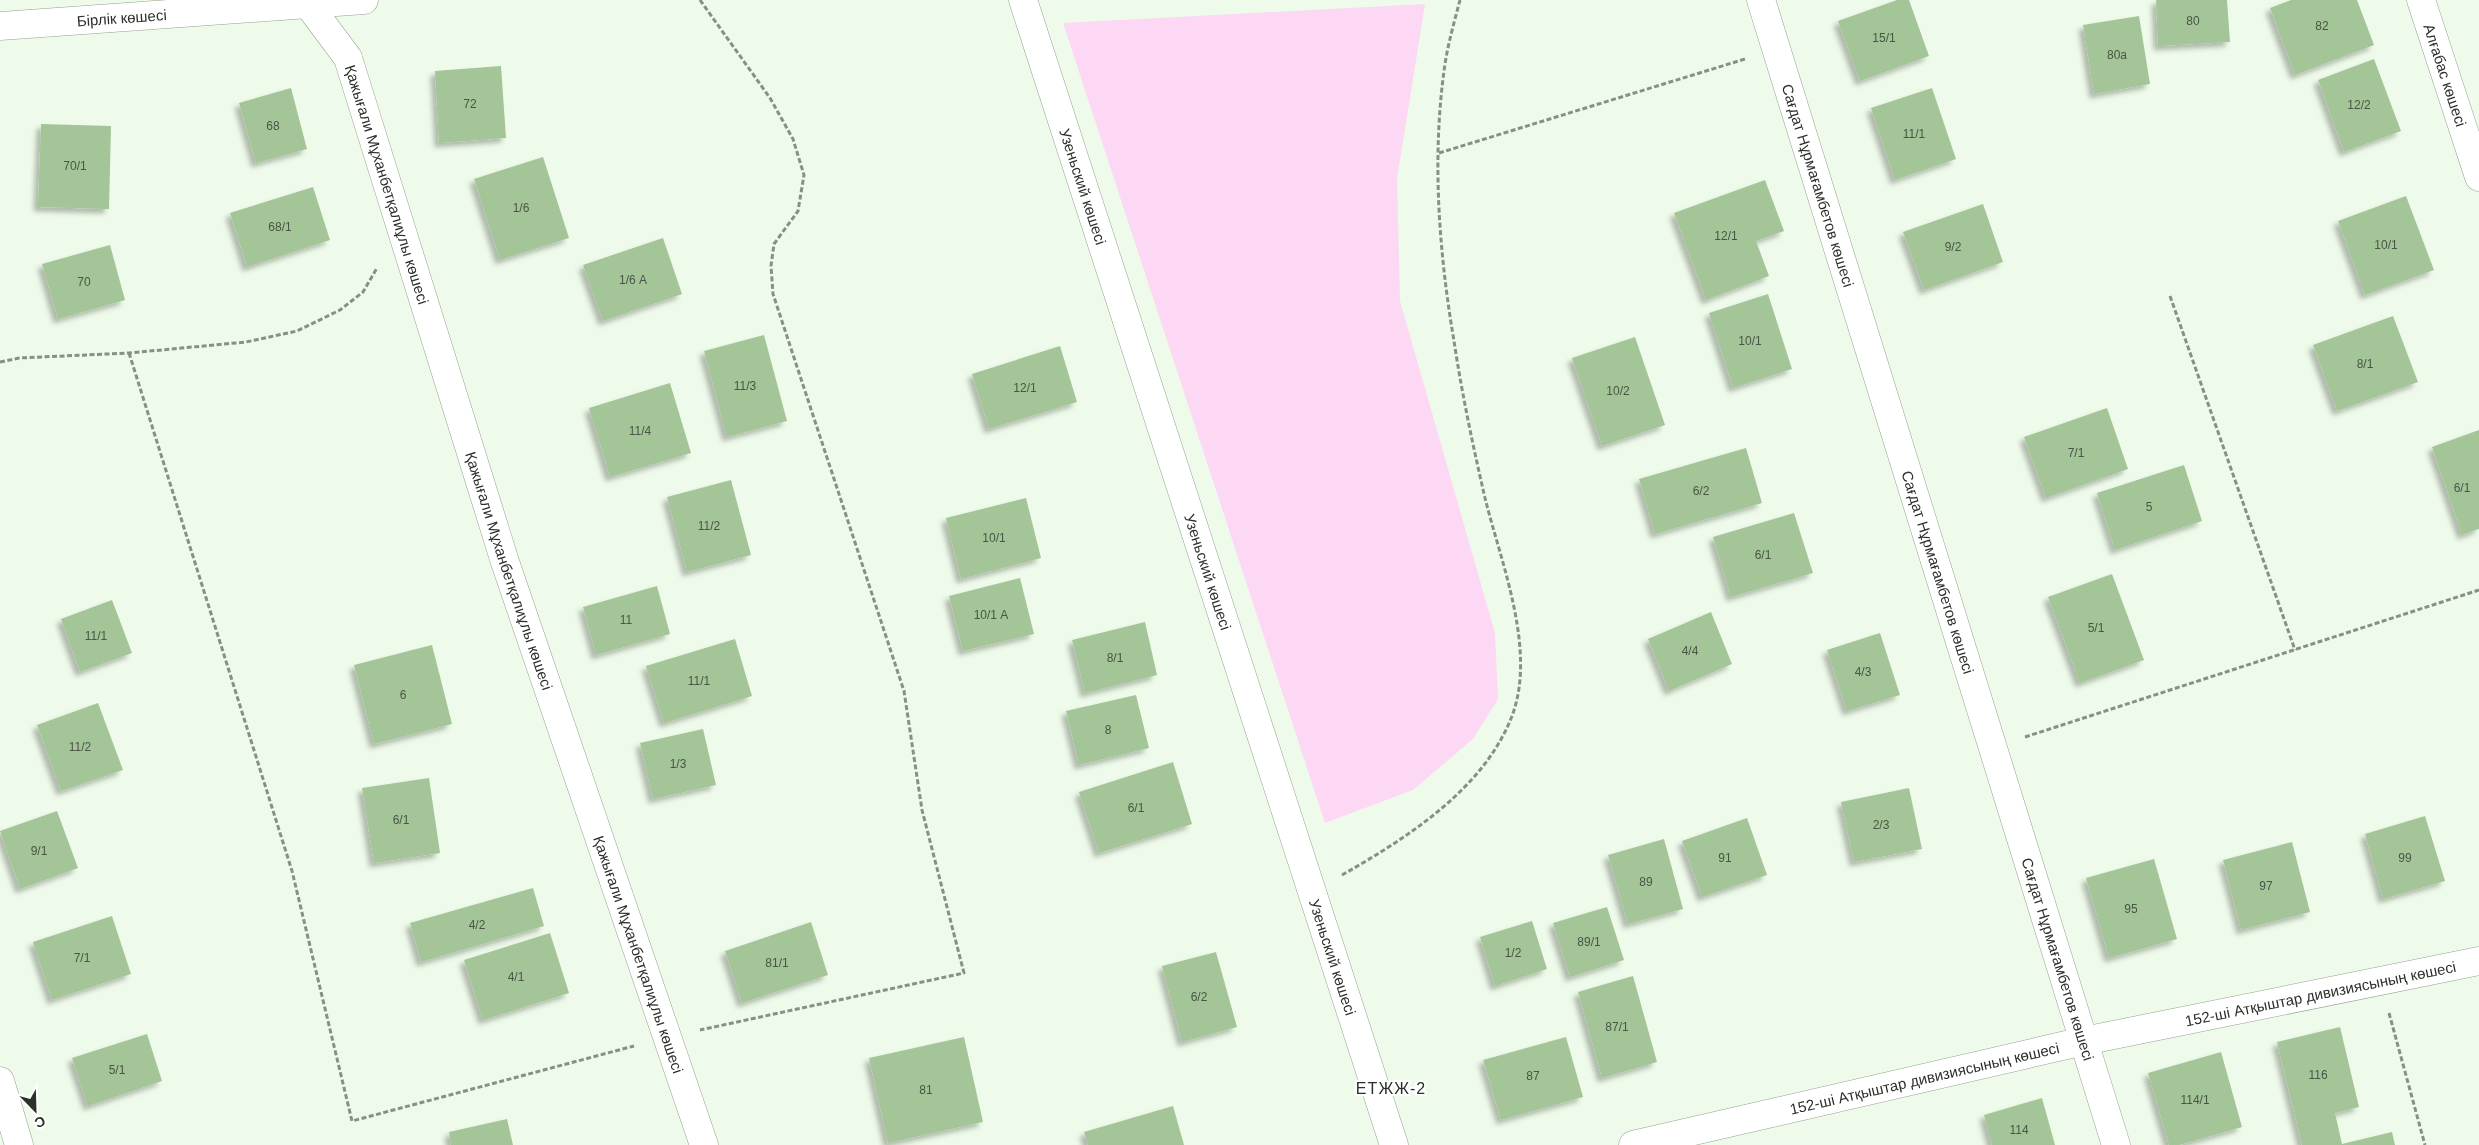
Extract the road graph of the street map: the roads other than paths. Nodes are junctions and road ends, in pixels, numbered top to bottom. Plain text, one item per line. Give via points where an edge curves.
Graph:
1 (364, 0) edge
2 (1023, 0) edge
3 (1761, 0) edge
4 (2422, 0) edge
5 (307, 3) junction
6 (0, 26) edge
7 (2479, 177) edge
8 (2479, 961) edge
9 (2084, 1041) junction
10 (0, 1081) edge
11 (19, 1145) edge
12 (704, 1145) edge
13 (1394, 1145) edge
14 (1634, 1145) edge
15 (2116, 1145) edge

1 - 5 street, Бірлік көшесі
2 - 13 street, Узеньский көшесі
3 - 9 street, Сағдат Нұрмағамбетов көшесі
4 - 7 street, Алғабас көшесі
5 - 6 street, Бірлік көшесі
5 - 12 street, Қажығали Мұханбетқалиұлы көшесі via 348,58 505,562
8 - 9 street, 152-ші Атқыштар дивизиясының көшесі
9 - 14 street, 152-ші Атқыштар дивизиясының көшесі
9 - 15 street, Сағдат Нұрмағамбетов көшесі
10 - 11 street

